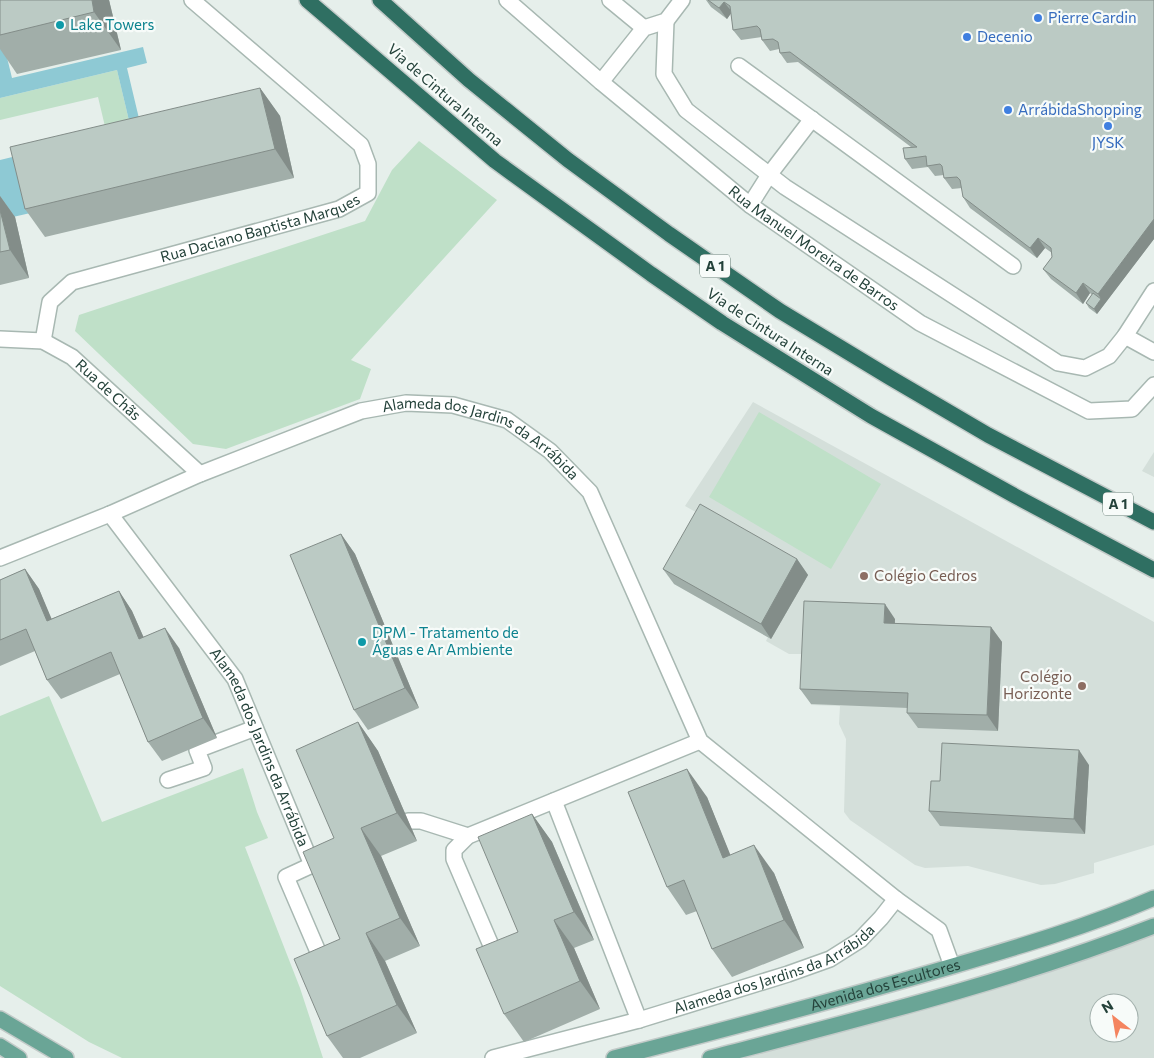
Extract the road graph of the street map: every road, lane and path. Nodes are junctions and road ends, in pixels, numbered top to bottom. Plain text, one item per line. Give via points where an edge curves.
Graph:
1 (192, 0) edge
2 (307, 0) edge
3 (380, 0) edge
4 (507, 0) edge
5 (610, 0) edge
6 (682, 0) edge
7 (666, 21) junction
8 (644, 28) junction
9 (739, 66) dead end
10 (601, 82) junction
11 (812, 119) junction
12 (770, 175) junction
13 (750, 205) junction
14 (1012, 266) dead end
15 (1154, 291) edge
16 (1125, 336) junction
17 (0, 339) edge
18 (43, 341) junction
19 (1154, 352) edge
20 (1154, 385) edge
21 (200, 474) junction
22 (110, 514) junction
23 (1154, 522) edge
24 (0, 558) edge
25 (1154, 570) edge
26 (255, 728) junction
27 (700, 741) junction
28 (168, 780) dead end
29 (554, 801) junction
30 (408, 820) dead end
31 (468, 836) junction
32 (329, 857) edge
33 (312, 865) junction
34 (1154, 898) edge
35 (896, 899) junction
36 (1154, 926) edge
37 (493, 950) edge
38 (952, 966) junction
39 (325, 968) edge
40 (0, 1019) edge
41 (638, 1020) junction
42 (0, 1046) edge
43 (19, 1058) edge
44 (66, 1058) edge
45 (494, 1058) edge
46 (614, 1058) edge
47 (710, 1058) edge

1 - 18 street, Rua Daciano Baptista Marques via 361,145 368,164 368,193 339,209 72,282 50,302
2 - 25 highway, Via de Cintura Interna via 495,161 722,324 870,416
3 - 23 highway, Via de Cintura Interna / A 1 via 469,80 568,160 780,311 988,435
4 - 10 street, Rua Manuel Moreira de Barros
5 - 8 street
6 - 7 street
7 - 8 street
7 - 12 street via 664,74 686,110
8 - 10 street
9 - 11 street
10 - 13 street, Rua Manuel Moreira de Barros
11 - 12 street
11 - 14 street
12 - 13 street
12 - 16 street via 1058,363 1085,368 1109,356
13 - 20 street, Rua Manuel Moreira de Barros via 920,323 1089,411 1132,409
15 - 16 street
16 - 19 street
17 - 18 street, Rua de Chãs
18 - 21 street, Rua de Chãs via 72,357
21 - 22 street, Alameda dos Jardins da Arrábida
21 - 27 street, Alameda dos Jardins da Arrábida via 362,411 406,403 453,405 507,420 550,450 590,492
22 - 24 street, Alameda dos Jardins da Arrábida
22 - 26 street, Alameda dos Jardins da Arrábida via 235,679
26 - 28 street via 197,750 204,768
26 - 33 street, Alameda dos Jardins da Arrábida
27 - 29 street
27 - 35 street, Alameda dos Jardins da Arrábida
29 - 31 street
29 - 41 street
30 - 31 street
31 - 37 street via 454,850 454,859
32 - 33 street, Alameda dos Jardins da Arrábida
33 - 39 street, Alameda dos Jardins da Arrábida via 286,877
34 - 38 main road, Avenida dos Escultores via 1071,930
35 - 38 street, Alameda dos Jardins da Arrábida via 939,930
35 - 41 street, Alameda dos Jardins da Arrábida via 860,940 830,959
36 - 47 main road, Avenida dos Escultores via 1093,949 967,988
38 - 46 main road, Avenida dos Escultores
40 - 44 main road
41 - 45 street, Alameda dos Jardins da Arrábida
42 - 43 main road

